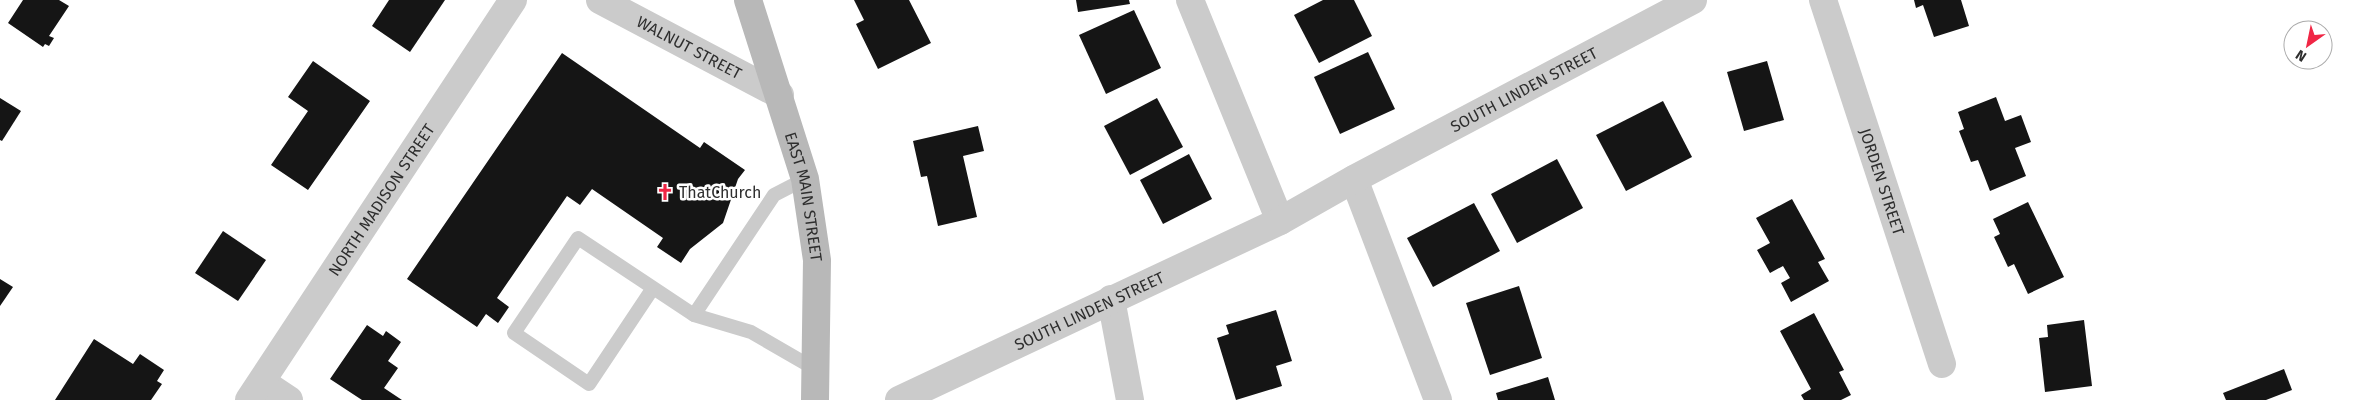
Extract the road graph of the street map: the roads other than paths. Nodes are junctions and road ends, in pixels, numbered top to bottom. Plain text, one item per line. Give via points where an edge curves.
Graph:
1 (513, 0) edge
2 (600, 0) edge
3 (748, 0) edge
4 (1190, 0) edge
5 (1693, 0) edge
6 (1823, 0) edge
7 (780, 95) junction
8 (805, 179) junction
9 (1354, 180) junction
10 (1280, 221) junction
11 (653, 288) junction
12 (1110, 299) junction
13 (694, 315) junction
14 (1942, 364) dead end
15 (815, 369) junction
16 (255, 391) edge
17 (289, 400) edge
18 (815, 400) edge
19 (898, 400) edge
20 (1130, 400) edge
21 (1438, 400) edge

1 - 16 street, NORTH MADISON STREET
2 - 7 street, WALNUT STREET
3 - 7 street, EAST MAIN STREET
4 - 10 street
5 - 9 street, SOUTH LINDEN STREET
6 - 14 street, JORDEN STREET
7 - 8 street, EAST MAIN STREET
8 - 13 lane via 774,195
8 - 15 street, EAST MAIN STREET via 817,260
9 - 10 street, SOUTH LINDEN STREET
9 - 21 street
10 - 12 street, SOUTH LINDEN STREET
11 - 11 lane via 578,238 514,334 589,384
11 - 13 lane
12 - 19 street, SOUTH LINDEN STREET
12 - 20 street
13 - 15 lane via 751,332
15 - 18 street, EAST MAIN STREET
16 - 17 street

